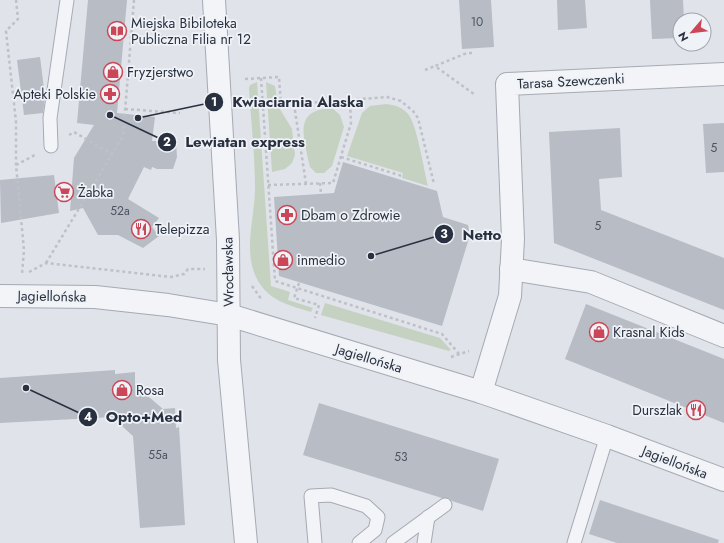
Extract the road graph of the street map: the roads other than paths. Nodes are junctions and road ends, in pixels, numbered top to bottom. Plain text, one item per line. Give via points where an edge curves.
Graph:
1 (67, 0) edge
2 (214, 0) edge
3 (724, 74) edge
4 (51, 146) dead end
5 (511, 269) junction
6 (0, 296) edge
7 (229, 315) junction
8 (724, 336) edge
9 (481, 392) junction
10 (607, 436) junction
11 (724, 480) edge
12 (445, 505) dead end
13 (428, 517) junction
14 (246, 543) edge
15 (315, 543) edge
16 (360, 543) edge
17 (393, 543) edge
18 (424, 543) edge
19 (574, 543) edge

1 - 4 lane via 50,118
2 - 7 street, Wrocławska via 228,240
3 - 5 street, Tarasa Szewczenki via 506,84 513,239
5 - 8 street via 591,282
5 - 9 street, Tarasa Szewczenki via 510,296
6 - 7 street, Jagiellońska via 95,297
7 - 9 street, Jagiellońska
7 - 14 street, Wrocławska via 229,360
9 - 10 street, Jagiellońska
10 - 11 street, Jagiellońska
10 - 19 lane
12 - 13 lane
13 - 17 lane
13 - 18 lane
15 - 16 lane via 311,496 330,495 366,506 378,518 375,530

